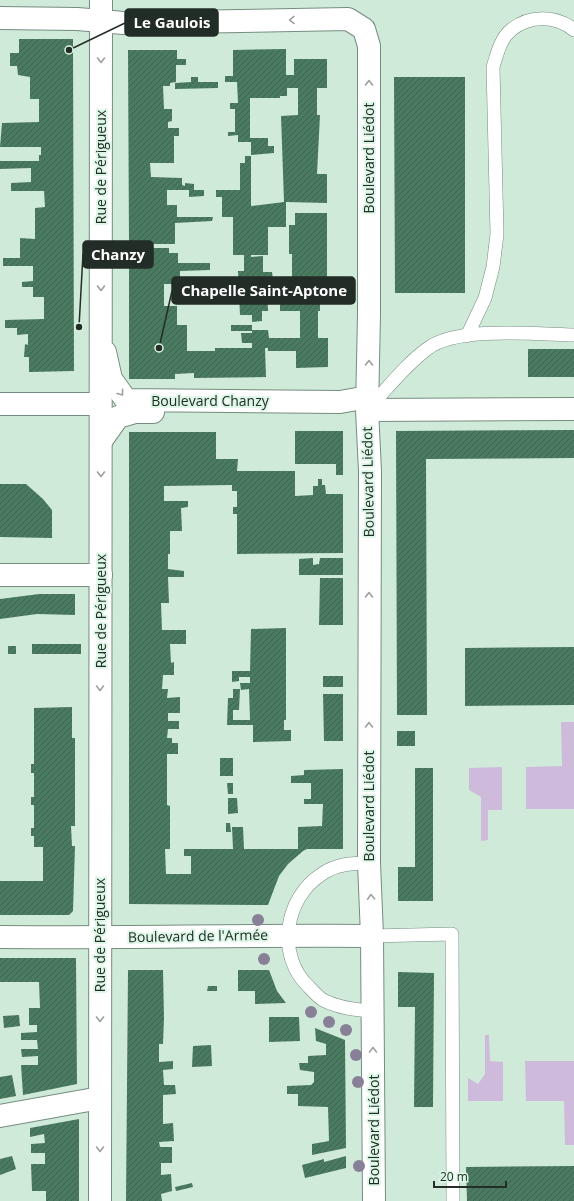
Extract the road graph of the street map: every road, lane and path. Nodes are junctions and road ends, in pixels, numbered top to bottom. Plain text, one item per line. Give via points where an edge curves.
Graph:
1 (101, 11) edge
2 (0, 18) edge
3 (574, 30) edge
4 (101, 331) junction
5 (574, 335) edge
6 (467, 336) junction
7 (0, 404) edge
8 (100, 404) junction
9 (367, 409) junction
10 (574, 410) edge
11 (100, 442) junction
12 (0, 575) edge
13 (101, 575) junction
14 (369, 863) junction
15 (287, 935) junction
16 (372, 936) junction
17 (0, 938) edge
18 (101, 938) junction
19 (373, 1011) junction
20 (100, 1098) junction
21 (0, 1116) edge
22 (100, 1201) edge
23 (374, 1201) edge
24 (453, 1201) edge

1 - 2 main road, Boulevard Liédot via 77,19
1 -> 4 main road, Rue de Périgueux
9 -> 1 main road, Boulevard Liédot via 369,46 364,29 348,19 123,23
3 - 6 lane via 566,24 547,18 526,22 510,31 498,48 493,67 497,234 493,267 485,298
4 - 8 main road, Rue de Périgueux
4 -> 9 main road, Boulevard Chanzy via 110,380 126,400 340,402
5 - 6 lane via 486,333
6 - 9 lane via 447,338 427,348
7 - 8 main road
8 - 11 main road, Rue de Périgueux
9 - 10 main road, Boulevard Chanzy
9 - 11 main road, Boulevard Chanzy via 135,412 118,417
14 -> 9 main road, Boulevard Liédot via 370,471
11 -> 13 main road, Rue de Périgueux
12 - 13 main road
13 -> 18 main road, Rue de Périgueux
14 - 15 lane via 345,864 322,873 304,890 292,911
16 -> 14 main road, Boulevard Liédot
15 - 16 main road, Boulevard de l'Armée
15 - 18 main road, Boulevard de l'Armée
15 - 19 lane via 291,960 303,982 321,999 345,1009
16 - 19 main road, Boulevard Liédot
16 - 24 lane via 452,934
17 - 18 main road, Boulevard de l'Armée
18 -> 20 main road, Rue de Périgueux
23 -> 19 main road, Boulevard Liédot
20 - 21 main road
20 -> 22 main road, Rue de Périgueux

